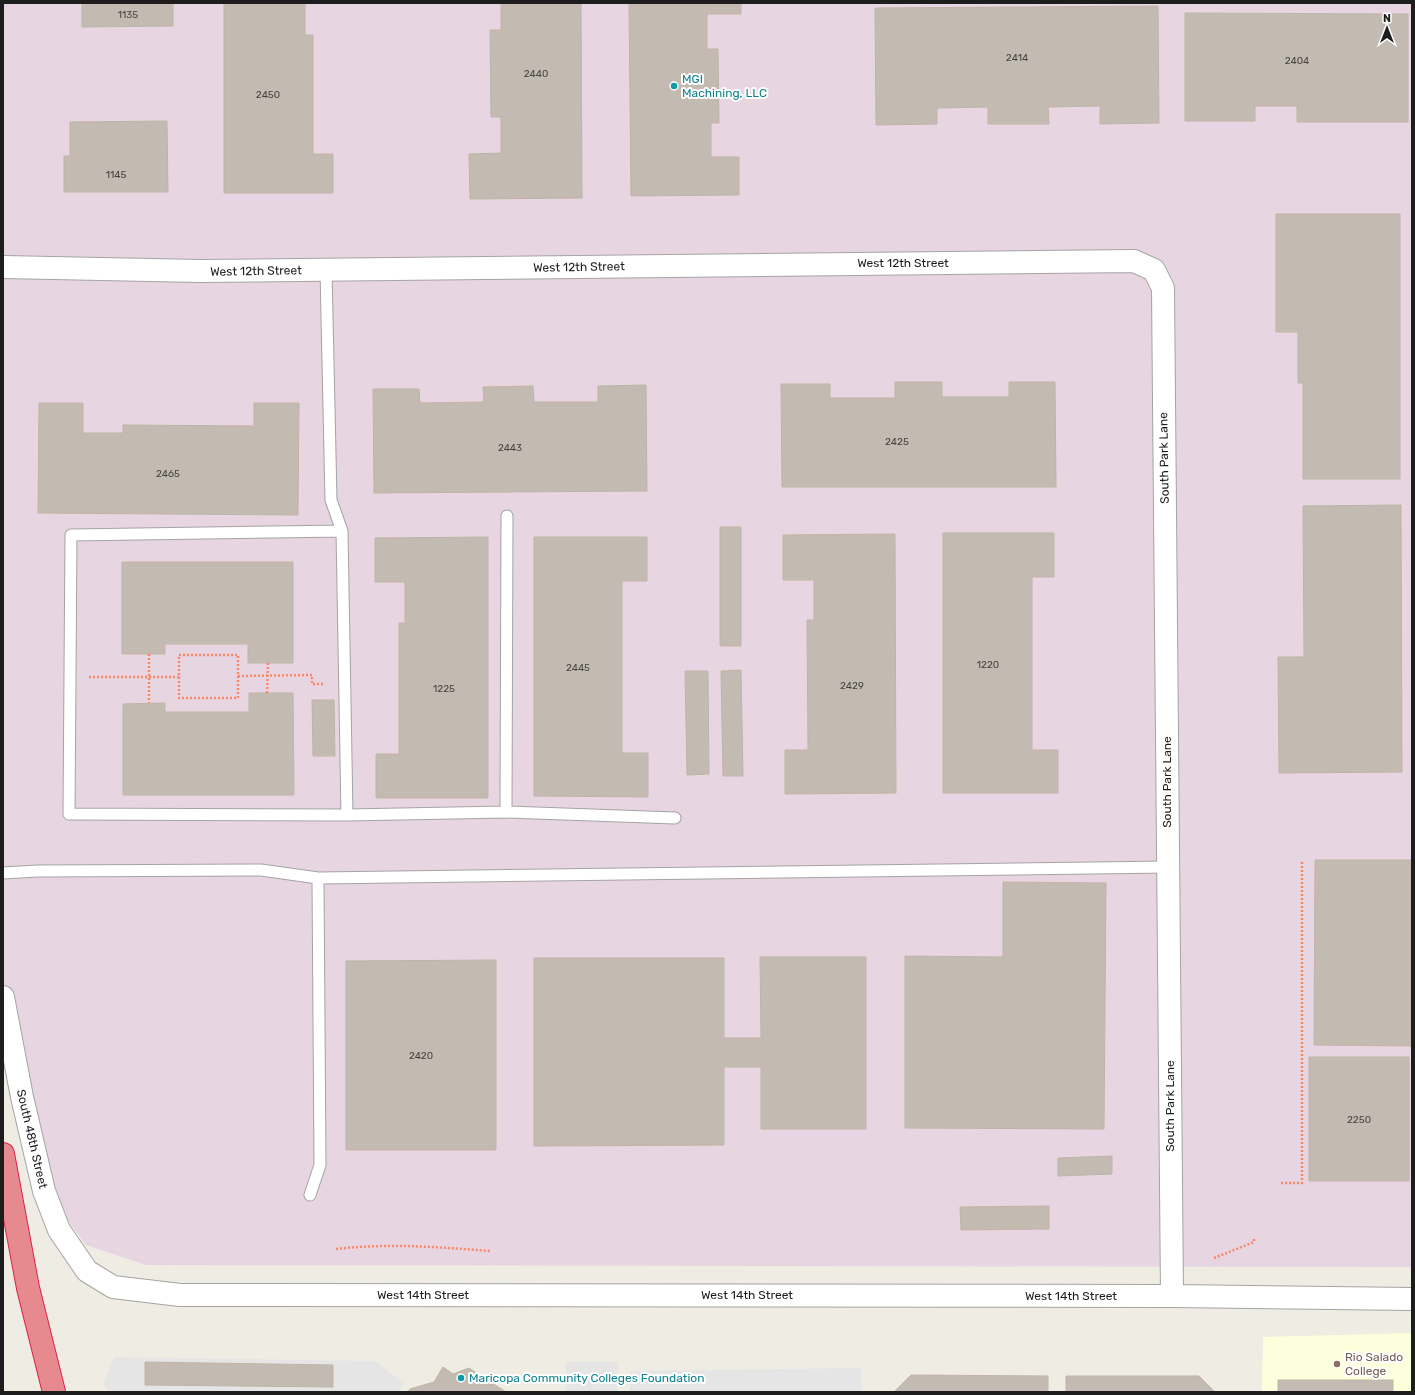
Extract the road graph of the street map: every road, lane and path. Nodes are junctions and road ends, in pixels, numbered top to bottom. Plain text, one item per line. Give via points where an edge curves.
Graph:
1 (3, 267) edge
2 (326, 270) junction
3 (1154, 270) joint
4 (507, 516) dead end
5 (342, 531) junction
6 (149, 654) dead end
7 (268, 663) dead end
8 (70, 676) junction
9 (238, 676) junction
10 (267, 676) junction
11 (149, 677) junction
12 (179, 677) junction
13 (345, 684) junction
14 (267, 693) dead end
15 (149, 703) dead end
16 (506, 812) junction
17 (347, 815) junction
18 (675, 818) dead end
19 (1302, 860) dead end
20 (1168, 867) junction
21 (3, 873) edge
22 (318, 878) junction
23 (3, 998) edge
24 (3, 1154) edge
25 (1281, 1183) dead end
26 (310, 1195) dead end
27 (1254, 1238) dead end
28 (336, 1249) dead end
29 (490, 1251) dead end
30 (1214, 1258) dead end
31 (87, 1271) joint
32 (1172, 1296) junction
33 (1412, 1299) edge
34 (54, 1392) edge

1 - 2 street, West 12th Street via 200,271
2 - 3 street, West 12th Street via 1106,261 1134,261
2 - 5 lane via 331,500
3 - 20 street, South Park Lane via 1163,288
4 - 16 lane
5 - 8 lane via 71,535
5 - 13 lane
6 - 11 path
7 - 10 path
8 - 11 path
8 - 17 lane via 69,814
9 - 10 path
9 - 12 path via 238,655 179,655
9 - 12 path via 238,698 178,698
10 - 13 path via 312,675 312,684
10 - 14 path
11 - 12 path
11 - 15 path
13 - 17 lane
16 - 17 lane
16 - 18 lane
19 - 25 path via 1302,1183
20 - 22 lane
20 - 32 street, South Park Lane
21 - 22 lane via 262,870
22 - 26 lane via 320,1165
23 - 31 street, South 48th Street via 44,1191 59,1230
24 - 34 highway via 28,1288
27 - 30 path via 1254,1242
28 - 29 path via 398,1245
31 - 32 street, West 14th Street via 113,1287 180,1295
32 - 33 street, West 14th Street

